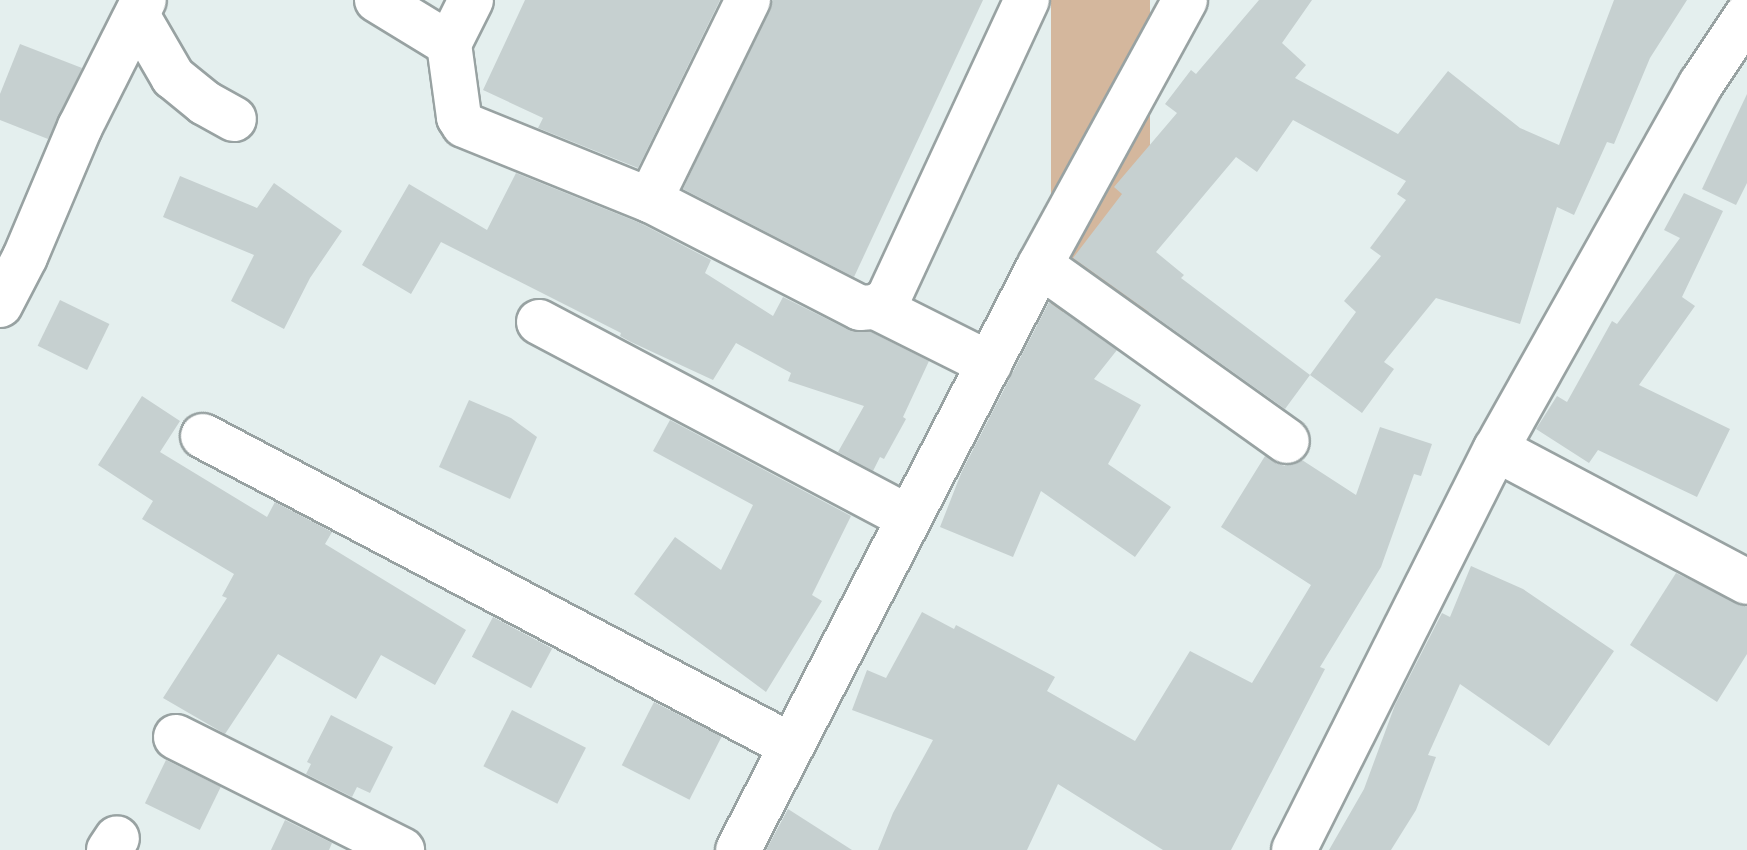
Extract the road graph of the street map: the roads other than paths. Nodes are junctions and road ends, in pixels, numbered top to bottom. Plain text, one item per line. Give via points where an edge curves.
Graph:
1 (377, 0) edge
2 (471, 0) edge
3 (748, 0) edge
4 (1027, 0) edge
5 (1185, 0) edge
6 (140, 8) edge
7 (1747, 15) edge
8 (449, 44) junction
9 (234, 119) dead end
10 (650, 200) junction
11 (1040, 265) junction
12 (0, 305) edge
13 (876, 307) junction
14 (539, 322) dead end
15 (990, 364) junction
16 (203, 436) dead end
17 (1287, 441) dead end
18 (1496, 449) junction
19 (909, 518) junction
20 (1747, 582) edge
21 (176, 737) dead end
22 (790, 745) junction
23 (402, 850) edge
24 (738, 850) edge
25 (1294, 850) edge

1 - 8 street
2 - 8 street
3 - 10 street
4 - 13 street via 893,290
5 - 11 street
6 - 9 street via 173,77
6 - 12 street
7 - 18 street via 1701,84
8 - 10 street via 464,125
10 - 13 street via 843,302
11 - 15 street
11 - 17 street
13 - 15 street
14 - 19 street
15 - 19 street
16 - 22 street
18 - 20 street
18 - 25 street
19 - 22 street
21 - 23 street
22 - 24 street

